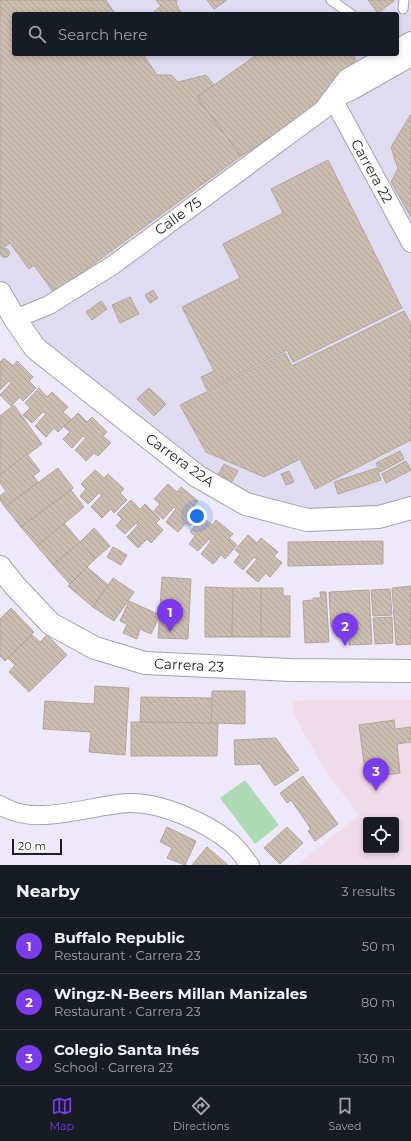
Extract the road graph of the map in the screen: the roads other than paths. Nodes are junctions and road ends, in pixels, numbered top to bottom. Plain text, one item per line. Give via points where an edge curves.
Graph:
1 (331, 0) edge
2 (348, 12) edge
3 (411, 41) edge
4 (399, 48) edge
5 (386, 56) edge
6 (411, 58) edge
7 (333, 99) junction
8 (411, 243) edge
9 (0, 292) edge
10 (14, 319) junction
11 (411, 508) edge
12 (0, 568) edge
13 (411, 671) edge
14 (0, 805) edge
15 (250, 865) edge

1 - 2 lane
3 - 4 street
5 - 7 street, Calle 75 via 347,78
6 - 7 street, Calle 75
7 - 8 street, Carrera 22
7 - 10 street, Calle 75 via 323,110 112,265 49,305
9 - 10 street, Carrera 22A
10 - 11 street, Carrera 22A via 35,348 197,476 246,504 307,520 379,517
12 - 13 street, Carrera 23 via 51,624 95,648 145,663 291,670
14 - 15 street via 8,811 33,816 130,803 158,807 195,820 231,842

